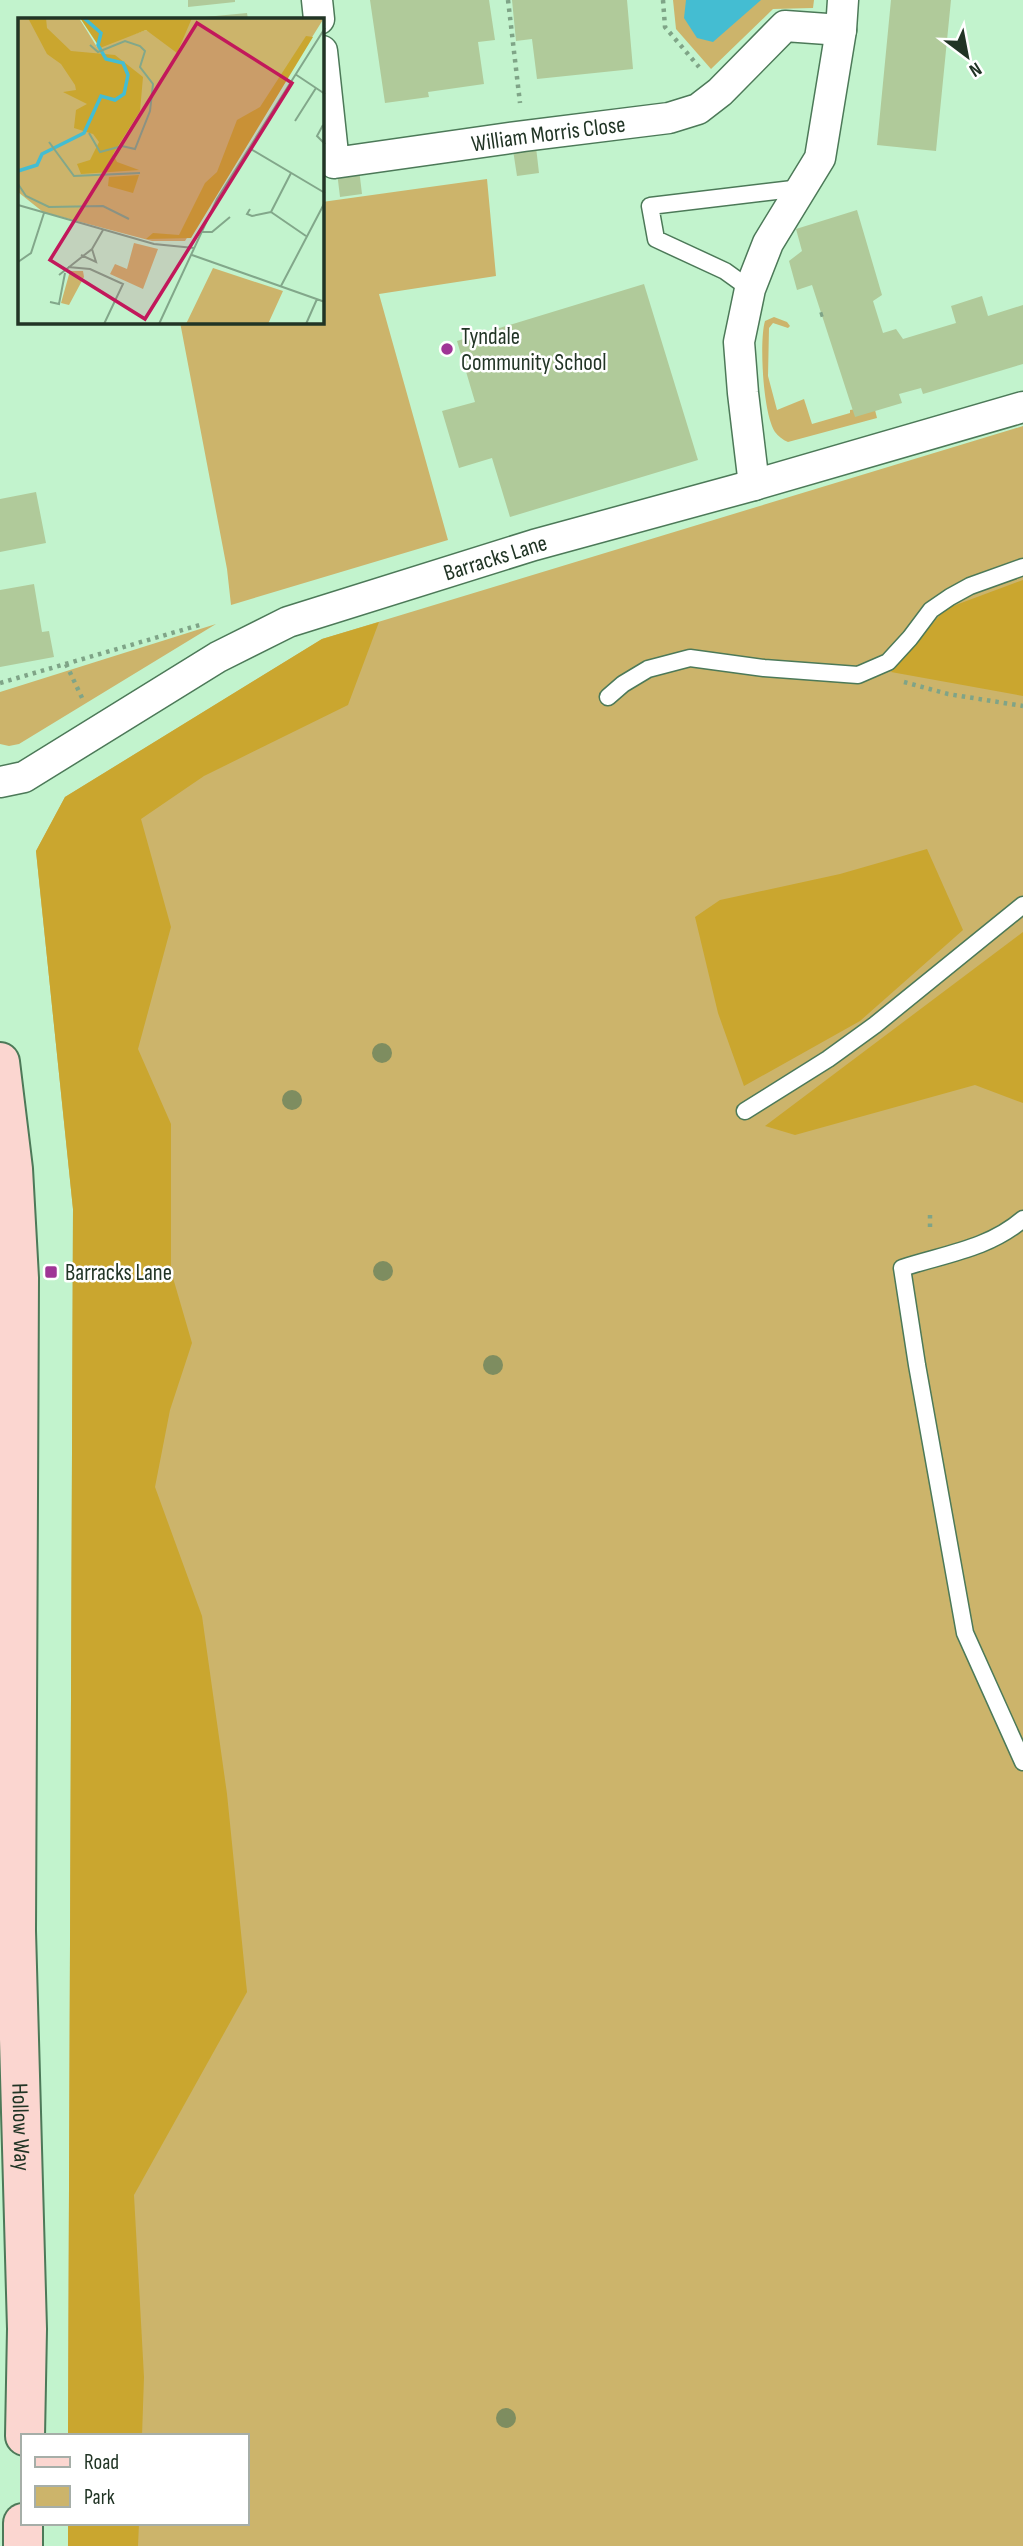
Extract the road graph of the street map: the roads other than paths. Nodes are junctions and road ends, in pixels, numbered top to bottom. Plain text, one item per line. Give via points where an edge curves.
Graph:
1 (317, 0) edge
2 (843, 0) edge
3 (319, 18) edge
4 (841, 30) junction
5 (324, 70) edge
6 (801, 188) junction
7 (750, 289) junction
8 (1023, 407) edge
9 (754, 485) junction
10 (1023, 567) edge
11 (608, 697) dead end
12 (0, 782) edge
13 (1023, 905) edge
14 (0, 1062) edge
15 (745, 1111) dead end
16 (1023, 1219) edge
17 (1023, 1762) edge
18 (8, 1828) edge
19 (25, 2434) edge
20 (23, 2525) edge
21 (23, 2546) edge

1 - 3 street
2 - 4 street
4 - 5 street, William Morris Close via 785,26 720,92 698,109 669,118 334,163
4 - 6 street via 820,158
6 - 7 street via 768,243
6 - 7 lane via 650,206 656,239 725,271
7 - 9 street via 739,342
8 - 9 street, Barracks Lane
9 - 12 street, Barracks Lane via 534,545 288,622 219,657 24,777
10 - 11 lane via 950,597 932,610 888,662 858,675 690,658 648,669
13 - 15 lane via 876,1025
14 - 18 main road, Hollow Way via 13,1169 19,1278
16 - 17 lane via 968,1250 902,1268 965,1633
18 - 19 main road, Hollow Way via 16,1931 27,2329
20 - 21 main road

